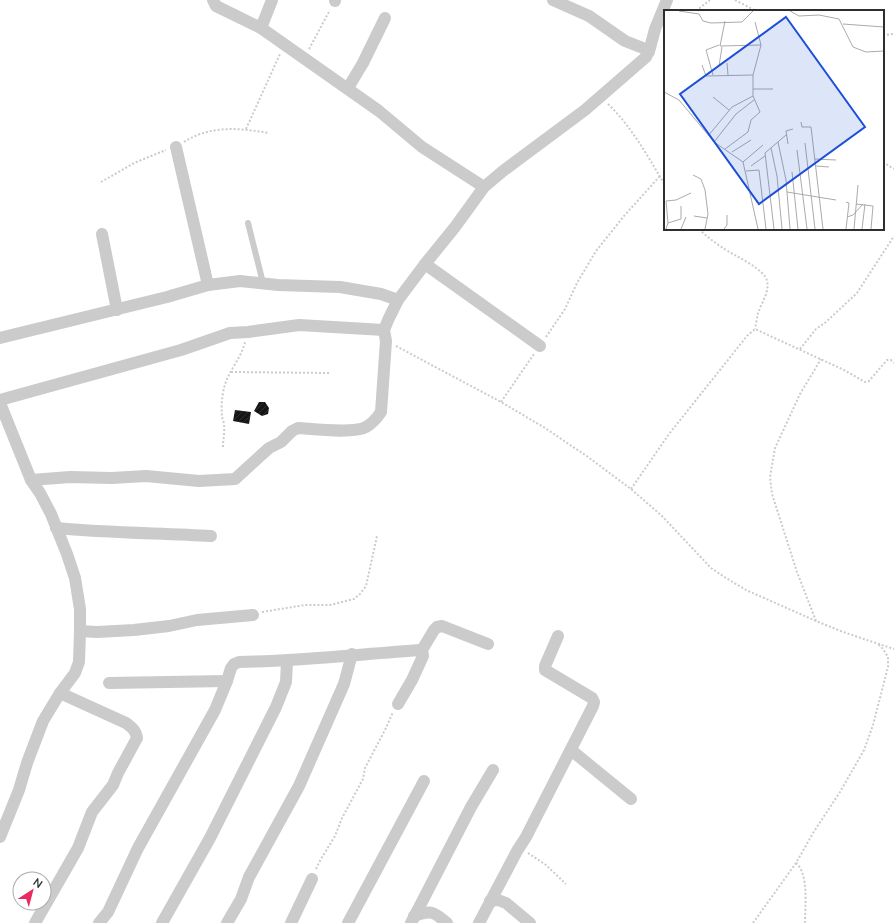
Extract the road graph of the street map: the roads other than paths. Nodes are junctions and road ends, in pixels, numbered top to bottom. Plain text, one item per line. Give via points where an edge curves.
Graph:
1 (214, 0) edge
2 (272, 0) edge
3 (553, 0) edge
4 (667, 0) edge
5 (385, 18) dead end
6 (261, 28) junction
7 (649, 52) junction
8 (348, 88) junction
9 (176, 147) dead end
10 (484, 187) junction
11 (248, 223) dead end
12 (102, 234) dead end
13 (425, 264) junction
14 (263, 283) junction
15 (208, 285) junction
16 (398, 300) junction
17 (116, 310) junction
18 (385, 335) junction
19 (0, 338) edge
20 (540, 346) road end
21 (0, 401) edge
22 (31, 480) junction
23 (56, 528) junction
24 (211, 536) dead end
25 (253, 615) road end
26 (80, 631) junction
27 (558, 636) dead end
28 (488, 644) dead end
29 (422, 650) junction
30 (352, 654) junction
31 (287, 661) junction
32 (227, 681) junction
33 (109, 683) dead end
34 (60, 694) junction
35 (398, 704) road end
36 (571, 750) junction
37 (494, 770) dead end
38 (424, 781) dead end
39 (631, 799) dead end
40 (0, 837) edge
41 (312, 879) road end
42 (490, 901) junction
43 (413, 920) edge
44 (36, 923) edge
45 (99, 923) edge
46 (162, 923) edge
47 (227, 923) edge
48 (291, 923) edge
49 (348, 923) edge
50 (447, 923) edge
51 (479, 923) edge
52 (530, 923) edge

1 - 6 street via 216,6
2 - 6 street
3 - 7 street via 588,16 626,41
4 - 7 street
5 - 8 street
6 - 8 street
7 - 10 street via 585,110
8 - 10 street via 422,147
9 - 15 street
10 - 13 street via 456,228
11 - 14 lane
12 - 17 street
13 - 16 street
13 - 20 street
14 - 15 street via 240,281
14 - 16 street via 360,290
15 - 17 street
16 - 18 street via 388,318
17 - 19 street
18 - 21 street via 299,325 230,332 181,350
18 - 22 street via 380,412 375,421 365,428 354,431 298,428 292,430 235,479 199,481 146,476
21 - 22 street
22 - 23 street via 51,514
23 - 24 street
23 - 26 street via 74,578 80,609
25 - 26 street via 197,620 134,630
26 - 34 street via 79,662 75,673
27 - 36 street via 545,670 592,698 594,702
28 - 29 street via 442,626 434,630
29 - 30 street
29 - 35 street via 420,663
30 - 31 street
30 - 47 street via 344,684 299,786
31 - 32 street via 239,662 231,668
31 - 46 street via 286,682 276,707 210,838
32 - 33 street
32 - 45 street via 215,710 138,848 108,912
34 - 40 street via 43,722
34 - 44 street via 126,723 137,733 137,738 113,785 92,812 78,848
36 - 39 street
36 - 42 street
37 - 43 street via 471,807
38 - 49 street
41 - 48 street
42 - 51 street
42 - 52 street via 506,903
43 - 50 street via 430,912

